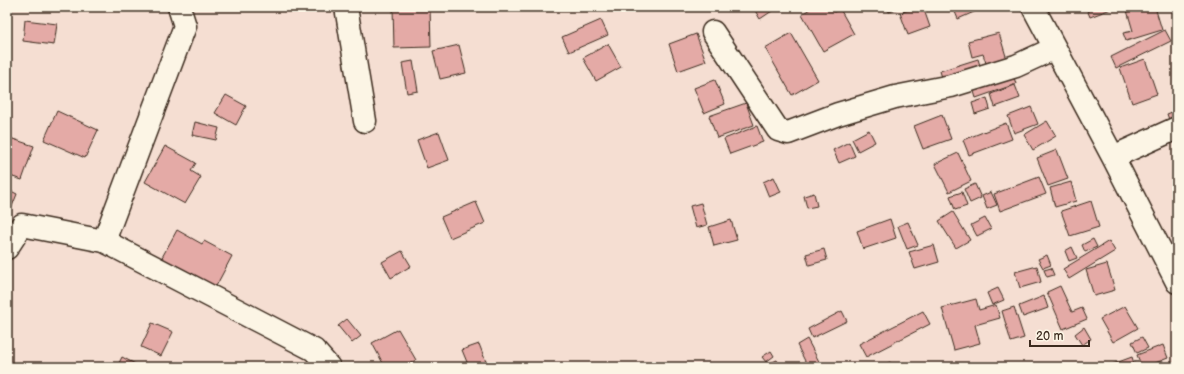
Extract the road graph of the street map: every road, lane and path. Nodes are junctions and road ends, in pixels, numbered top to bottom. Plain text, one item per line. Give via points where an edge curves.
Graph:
1 (179, 7) edge
2 (346, 7) edge
3 (1033, 7) edge
4 (713, 32) dead end
5 (1054, 48) junction
6 (365, 121) dead end
7 (1177, 128) edge
8 (1113, 157) junction
9 (104, 241) junction
10 (7, 248) edge
11 (1177, 282) edge
12 (329, 367) edge

1 - 9 street via 185,26
2 - 6 street
3 - 5 street
4 - 5 street via 778,130 788,133 880,101 950,86 1016,66
5 - 8 street
7 - 8 street
8 - 11 street
9 - 10 street via 22,225
9 - 12 street via 314,350

